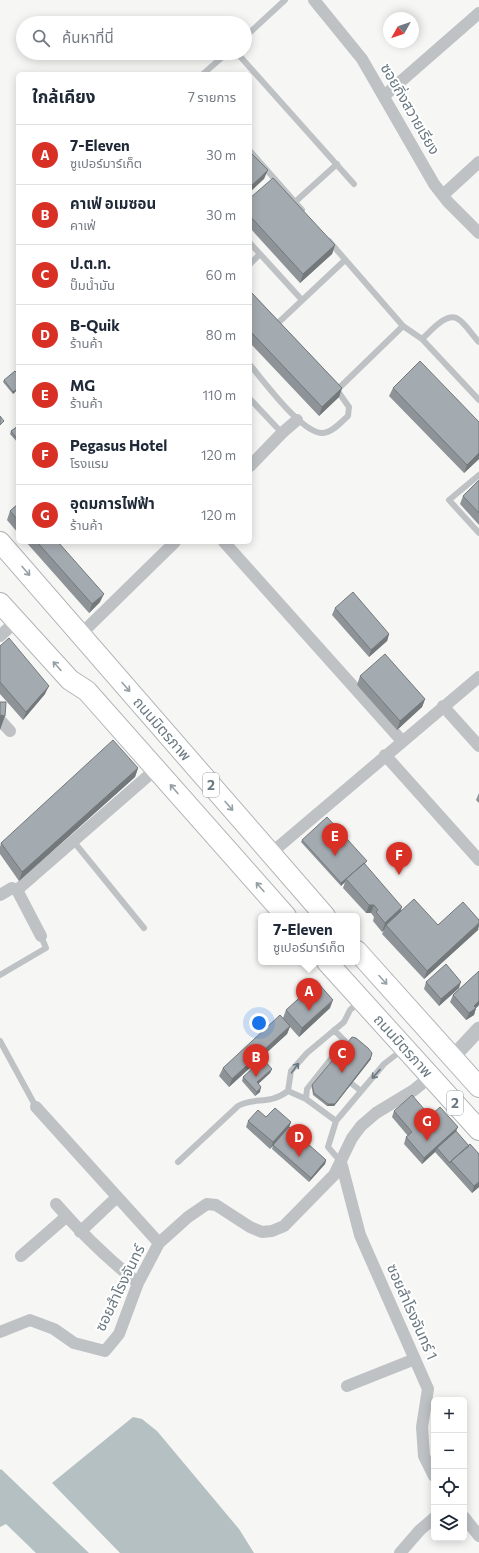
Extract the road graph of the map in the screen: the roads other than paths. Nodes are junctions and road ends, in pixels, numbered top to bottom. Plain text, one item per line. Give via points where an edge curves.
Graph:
1 (285, 0) edge
2 (314, 0) edge
3 (479, 13) edge
4 (252, 31) edge
5 (219, 60) edge
6 (243, 60) edge
7 (205, 72) edge
8 (384, 96) junction
9 (252, 153) edge
10 (479, 162) edge
11 (337, 164) junction
12 (354, 184) dead end
13 (443, 195) junction
14 (295, 202) junction
15 (305, 214) edge
16 (479, 233) edge
17 (325, 237) edge
18 (252, 245) edge
19 (260, 254) junction
20 (345, 260) junction
21 (252, 262) edge
22 (302, 300) junction
23 (278, 323) edge
24 (403, 326) junction
25 (422, 339) junction
26 (479, 342) edge
27 (252, 367) edge
28 (479, 400) edge
29 (252, 401) edge
30 (297, 420) junction
31 (282, 433) junction
32 (252, 464) edge
33 (479, 475) edge
34 (479, 533) edge
35 (1, 543) edge
36 (173, 544) edge
37 (226, 544) edge
38 (0, 603) edge
39 (16, 621) junction
40 (80, 634) junction
41 (0, 636) edge
42 (478, 679) edge
43 (443, 706) junction
44 (0, 720) edge
45 (10, 731) dead end
46 (402, 741) junction
47 (479, 746) edge
48 (385, 755) junction
49 (156, 769) junction
50 (74, 842) junction
51 (270, 854) junction
52 (479, 860) edge
53 (17, 890) junction
54 (0, 895) edge
55 (283, 913) edge
56 (322, 913) edge
57 (144, 928) dead end
58 (41, 936) joint
59 (360, 954) edge
60 (330, 965) edge
61 (0, 975) edge
62 (361, 999) junction
63 (479, 1029) edge
64 (334, 1030) junction
65 (0, 1041) edge
66 (405, 1047) junction
67 (452, 1058) junction
68 (431, 1076) junction
69 (352, 1084) edge
70 (479, 1087) edge
71 (288, 1091) junction
72 (360, 1091) junction
73 (306, 1099) junction
74 (36, 1107) joint
75 (336, 1121) junction
76 (479, 1130) edge
77 (178, 1162) dead end
78 (341, 1162) junction
79 (117, 1197) junction
80 (56, 1204) dead end
81 (67, 1216) junction
82 (80, 1232) junction
83 (159, 1244) junction
84 (21, 1256) dead end
85 (138, 1283) junction
86 (0, 1332) edge
87 (415, 1359) junction
88 (347, 1386) dead end
89 (431, 1470) edge
90 (431, 1521) edge
91 (467, 1521) edge
92 (479, 1536) edge
93 (400, 1553) edge

1 - 4 lane
2 - 8 street, ซอยกิ่งสวายเรียง via 362,59
3 - 8 street
5 - 7 lane
6 - 11 lane
8 - 13 street, ซอยกิ่งสวายเรียง via 434,184
9 - 14 lane
10 - 13 street
11 - 12 lane
11 - 14 lane
13 - 16 street, ซอยกิ่งสวายเรียง
14 - 15 lane
17 - 20 lane
18 - 19 lane
19 - 21 lane
19 - 22 lane
20 - 22 lane
20 - 24 lane
22 - 23 lane
24 - 25 lane
24 - 30 lane via 337,390 349,407 348,416 322,434 310,430
25 - 26 lane via 450,316 457,318
25 - 28 lane
27 - 30 lane
29 - 31 lane
30 - 31 street
31 - 32 street
33 - 34 lane via 449,500
35 -> 40 highway, ถนนมิตรภาพ / 2
36 - 40 street
37 - 46 street
38 - 39 highway, ถนนมิตรภาพ / 2
39 - 41 street
49 -> 39 highway, ถนนมิตรภาพ / 2 via 86,691 70,680
40 -> 51 highway, ถนนมิตรภาพ / 2
42 - 43 street
43 - 46 street
43 - 47 street
44 - 45 street
46 - 48 street
48 - 51 street
48 - 52 street
49 - 50 street
55 -> 49 highway, ถนนมิตรภาพ / 2
50 - 53 street
50 - 57 lane
51 - 56 highway, ถนนมิตรภาพ / 2
53 - 54 street via 12,888
53 - 58 street
58 - 61 lane via 46,948
59 -> 67 highway, ถนนมิตรภาพ / 2
60 - 62 highway, ถนนมิตรภาพ / 2
62 - 64 lane via 350,1010 344,1022
62 - 66 highway, ถนนมิตรภาพ / 2
63 - 67 street
71 -> 64 lane via 291,1071
64 - 73 lane via 345,1041 307,1089
65 - 74 lane
66 - 68 highway, ถนนมิตรภาพ / 2
66 -> 72 lane via 384,1064
67 - 68 highway
67 - 70 highway, ถนนมิตรภาพ / 2
68 - 76 highway, ถนนมิตรภาพ / 2
68 - 78 street, ซอยสำโรงจันทร์ via 361,1126 352,1138
69 - 72 lane
71 - 73 lane
71 - 77 lane via 279,1098 246,1102 238,1106
72 - 75 lane
73 - 75 lane
74 - 79 street
75 - 78 lane via 328,1147
78 - 83 street, ซอยสำโรงจันทร์ via 334,1175 284,1226 262,1232 216,1205 207,1204 188,1217
78 - 87 street, ซอยสำโรงจันทร์ 1 via 360,1235
79 - 82 street
79 - 83 street
80 - 81 street
81 - 82 street
81 - 84 street
82 - 85 street
83 - 85 street, ซอยสำโรงจันทร์
85 - 86 street, ซอยสำโรงจันทร์ via 119,1334 105,1351 74,1343 54,1329 30,1320
87 - 88 street
87 - 89 street, ซอยสำโรงจันทร์ 1 via 428,1389 422,1427 424,1456
90 - 93 street
91 - 92 street

